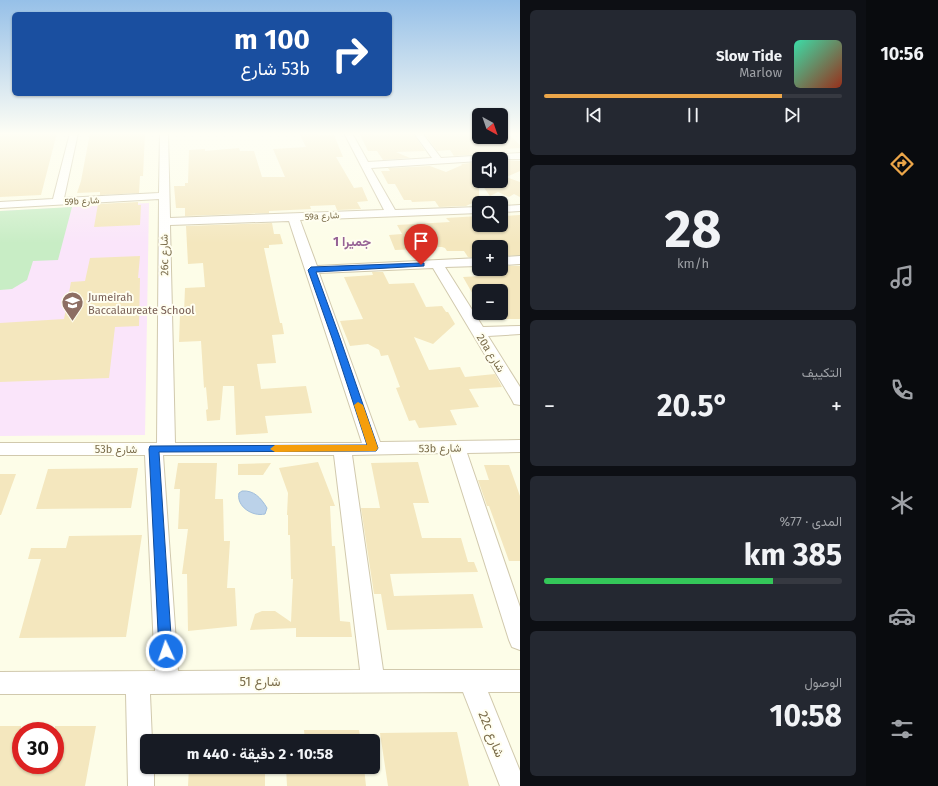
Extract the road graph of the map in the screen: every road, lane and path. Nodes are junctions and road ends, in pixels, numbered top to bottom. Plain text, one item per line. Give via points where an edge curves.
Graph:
1 (65, 170) edge
2 (164, 170) edge
3 (367, 170) edge
4 (164, 196) junction
5 (58, 202) junction
6 (0, 205) edge
7 (520, 208) edge
8 (508, 209) edge
9 (472, 210) edge
10 (390, 213) junction
11 (294, 218) junction
12 (164, 222) junction
13 (520, 260) edge
14 (508, 261) edge
15 (472, 262) edge
16 (437, 264) junction
17 (311, 270) junction
18 (520, 330) edge
19 (478, 332) junction
20 (520, 400) edge
21 (520, 446) edge
22 (373, 448) junction
23 (457, 448) junction
24 (0, 449) edge
25 (160, 449) junction
26 (342, 449) junction
27 (520, 640) edge
28 (373, 681) junction
29 (471, 681) junction
30 (520, 681) edge
31 (0, 682) edge
32 (167, 682) junction
33 (138, 683) junction
34 (141, 786) edge
35 (512, 786) edge

1 - 5 street
2 - 4 street, 26c شارع
3 - 10 street
4 - 5 street, 59b شارع
4 - 12 street, 26c شارع
5 - 6 street, 59b شارع
7 - 8 street
9 - 10 street, 59a شارع
10 - 11 street, 59a شارع
11 - 12 street, 59a شارع
11 - 17 street
12 - 25 street, 26c شارع
13 - 14 street
15 - 16 street
16 - 17 street
16 - 19 street, 20a شارع
17 - 22 street
18 - 19 street
19 - 20 street, 20a شارع
21 - 23 street, 53b شارع
22 - 23 street, 53b شارع
22 - 26 street, 53b شارع
23 - 27 street
24 - 25 street, 53b شارع
25 - 26 street, 53b شارع
25 - 32 street, 26c شارع
26 - 28 street
28 - 29 street, شارع 51
28 - 32 street, شارع 51
29 - 30 street, شارع 51
29 - 35 street, 22c شارع
31 - 33 street, شارع 51
32 - 33 street, شارع 51
33 - 34 street

